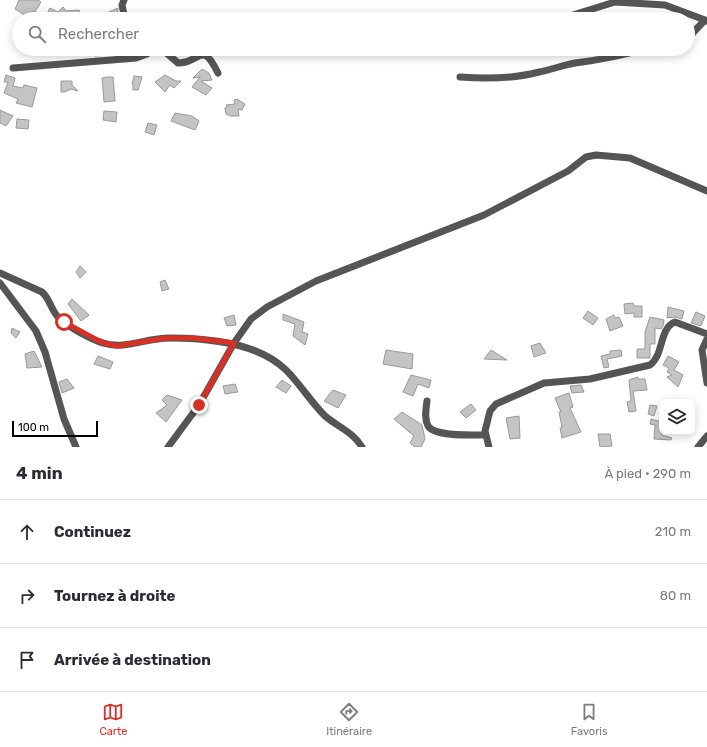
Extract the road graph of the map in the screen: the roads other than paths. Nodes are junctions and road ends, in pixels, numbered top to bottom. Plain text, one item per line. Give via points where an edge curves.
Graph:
1 (124, 0) edge
2 (123, 12) edge
3 (583, 12) edge
4 (684, 12) edge
5 (695, 16) edge
6 (706, 20) edge
7 (695, 31) edge
8 (142, 56) edge
9 (170, 56) edge
10 (202, 56) edge
11 (208, 56) edge
12 (623, 56) edge
13 (13, 68) dead end
14 (218, 73) dead end
15 (460, 77) dead end
16 (707, 190) edge
17 (0, 273) edge
18 (0, 282) edge
19 (707, 334) edge
20 (707, 339) edge
21 (234, 343) junction
22 (707, 383) edge
23 (427, 401) dead end
24 (485, 435) junction
25 (707, 436) edge
26 (76, 447) edge
27 (168, 447) edge
28 (362, 447) edge
29 (489, 447) edge
30 (698, 447) edge

1 - 2 street
3 - 4 street via 615,2 665,5
5 - 6 street
6 - 7 street
8 - 13 street
9 - 10 street via 178,63
11 - 14 street
12 - 15 street via 575,63 512,77
16 - 21 street via 630,158 603,155 586,157 568,171 484,215 316,281 267,307 251,319
17 - 21 street via 42,292 58,318 101,342 116,346 166,338 193,338
18 - 26 street via 36,331 45,352 64,420
19 - 24 street via 675,322 670,324 658,355 650,365 590,379 544,383 496,404 488,415
20 - 22 street via 702,350
21 - 27 street via 199,405
21 - 28 street via 265,356 285,369 326,416 348,431
23 - 24 street via 428,426 434,431 445,434
24 - 29 street
25 - 30 street

